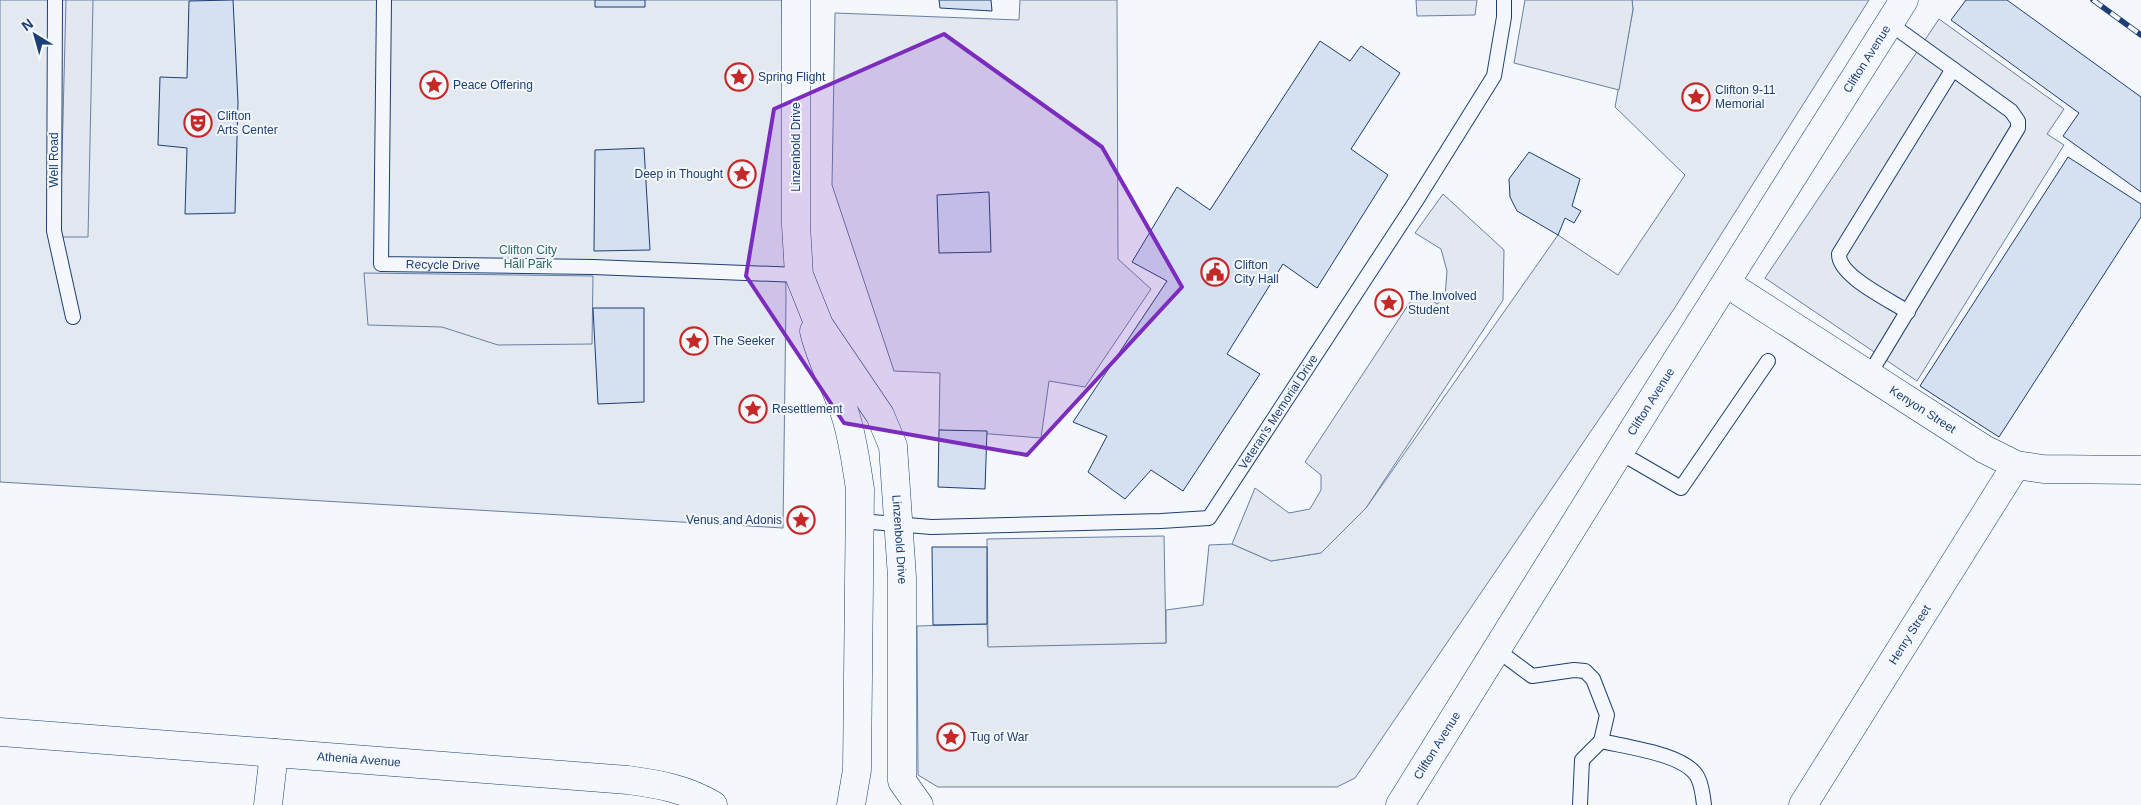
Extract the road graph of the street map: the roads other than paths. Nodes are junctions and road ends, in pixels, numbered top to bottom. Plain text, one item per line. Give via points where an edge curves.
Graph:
1 (55, 0) edge
2 (384, 0) edge
3 (796, 0) edge
4 (1504, 0) edge
5 (1904, 0) edge
6 (1889, 24) junction
7 (1953, 69) junction
8 (1726, 283) junction
9 (802, 284) junction
10 (1908, 312) junction
11 (74, 317) dead end
12 (1768, 360) dead end
13 (1869, 375) junction
14 (1619, 452) junction
15 (2016, 465) junction
16 (2141, 470) edge
17 (860, 521) junction
18 (899, 524) junction
19 (1497, 650) junction
20 (0, 732) edge
21 (1601, 742) junction
22 (274, 753) junction
23 (268, 805) edge
24 (713, 805) edge
25 (851, 805) edge
26 (919, 805) edge
27 (1400, 805) edge
28 (1580, 805) edge
29 (1704, 805) edge
30 (1803, 805) edge

1 - 11 lane, Well Road via 54,231
2 - 9 lane, Recycle Drive via 381,264 593,267
3 - 9 street, Linzenbold Drive via 796,216
4 - 18 lane, Veteran's Memorial Drive via 1494,76 1209,518 932,527
5 - 6 street, Clifton Avenue
6 - 7 lane
6 - 8 street, Clifton Avenue
7 - 10 lane via 2011,111 2018,121 2018,128
7 - 10 lane via 1839,254 1838,261 1848,274
8 - 13 street, Kenyon Street
8 - 14 street, Clifton Avenue
9 - 17 street, Linzenbold Drive via 820,355 845,413 853,443 860,489
9 - 18 street, Linzenbold Drive via 819,325 880,415 893,446
10 - 13 lane
12 - 14 lane via 1681,488
13 - 15 street, Kenyon Street via 1984,449
14 - 19 street, Clifton Avenue
15 - 16 street, Kenyon Street via 2043,469
15 - 30 street, Henry Street
17 - 18 lane, Veteran's Memorial Drive
17 - 25 street, Linzenbold Drive via 857,770
18 - 26 street, Linzenbold Drive via 902,781
19 - 21 lane via 1532,676 1584,671 1593,679 1607,715
19 - 27 street, Clifton Avenue
20 - 22 street, Athenia Avenue
21 - 28 lane via 1582,760
21 - 29 lane via 1676,759 1690,767 1698,777
22 - 23 street
22 - 24 street, Athenia Avenue via 628,780 667,786 698,796

